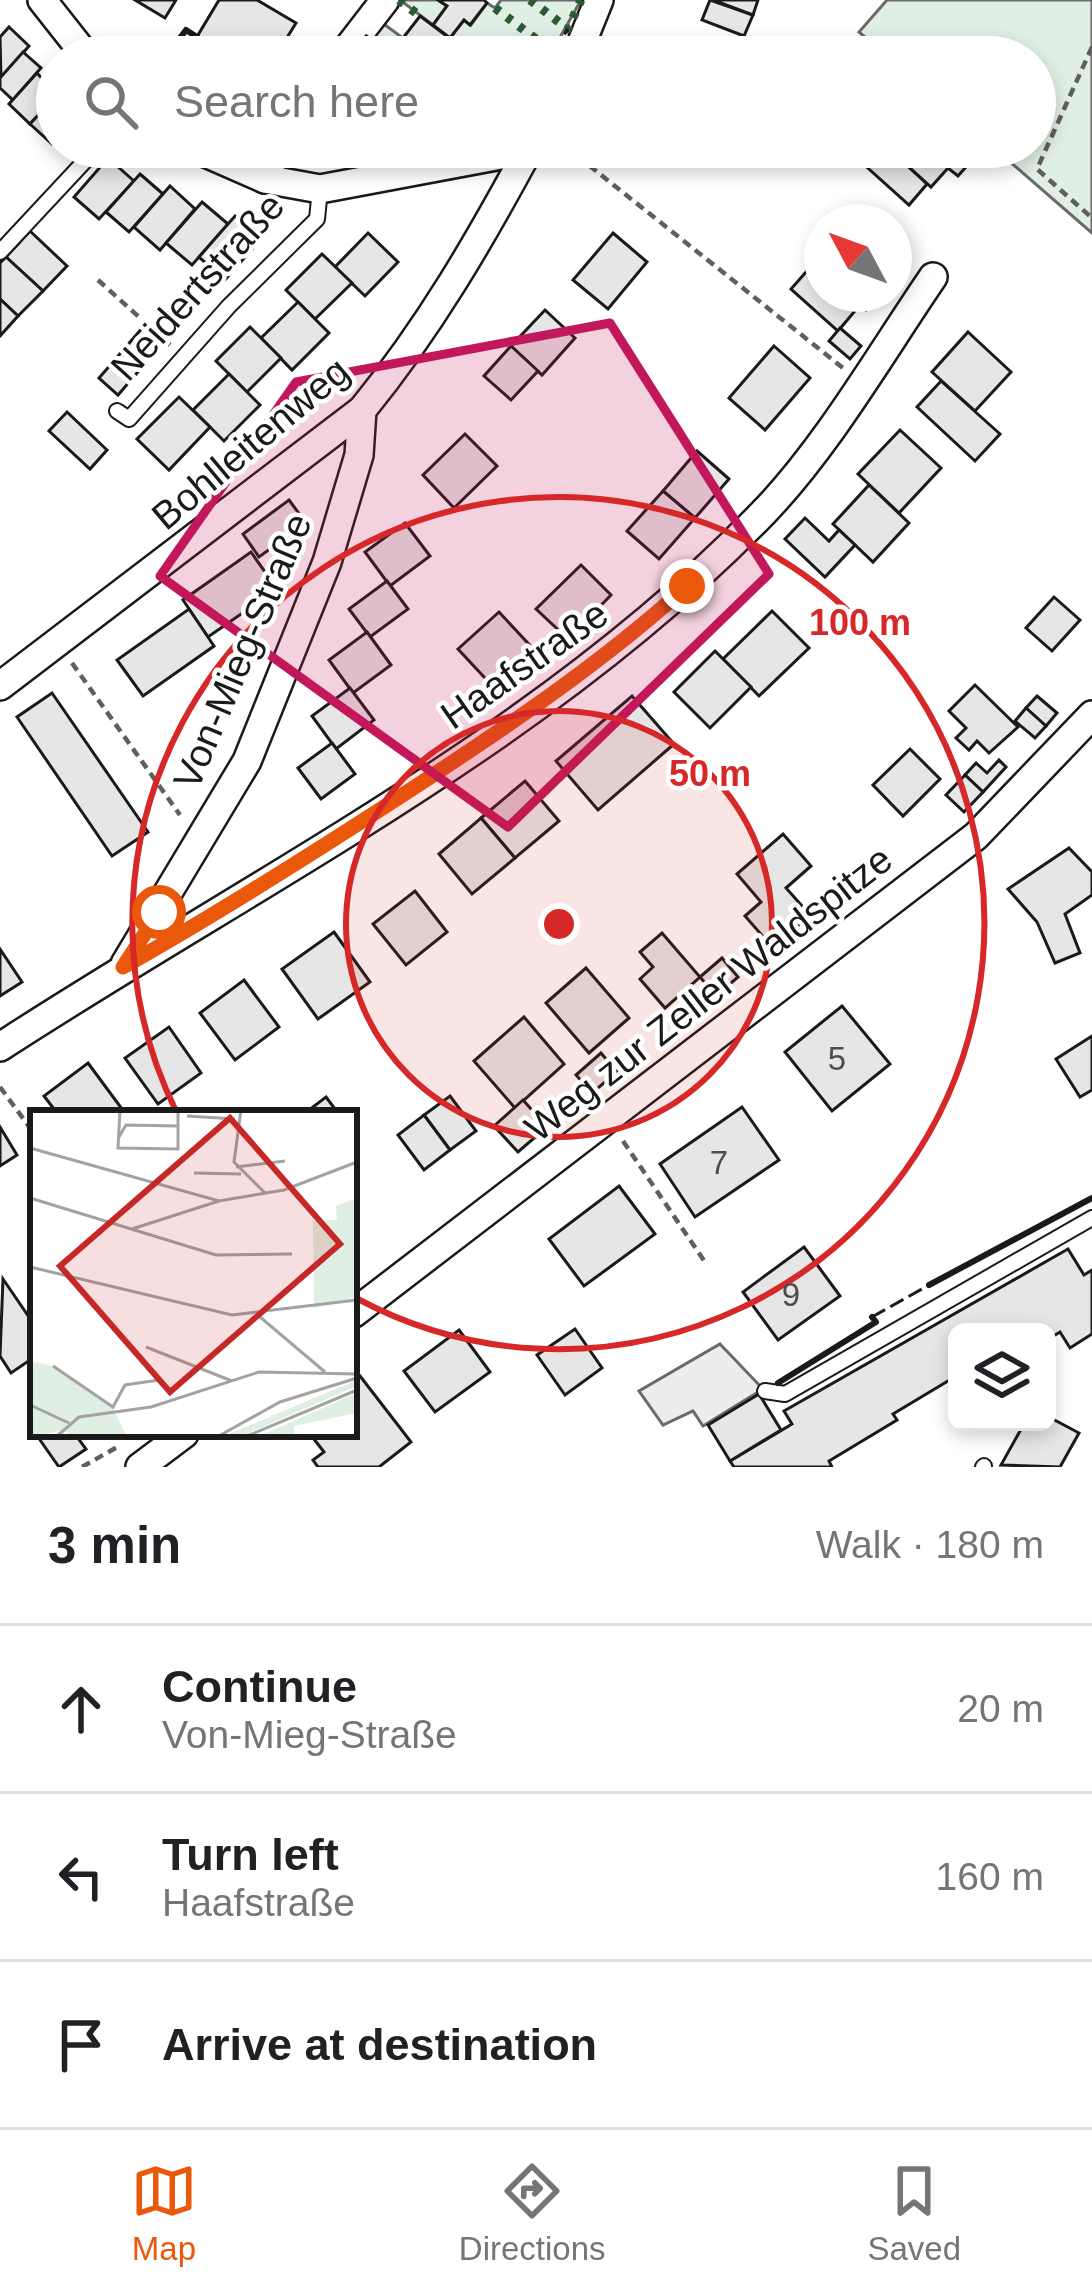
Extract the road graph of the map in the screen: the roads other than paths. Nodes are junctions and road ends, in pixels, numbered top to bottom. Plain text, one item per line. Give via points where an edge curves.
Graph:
1 (42, 0) edge
2 (385, 0) edge
3 (599, 0) edge
4 (70, 36) edge
5 (357, 36) edge
6 (584, 36) edge
7 (78, 168) edge
8 (240, 168) edge
9 (269, 168) edge
10 (430, 168) edge
11 (519, 168) edge
12 (265, 179) junction
13 (320, 189) junction
14 (0, 252) edge
15 (933, 278) dead end
16 (362, 410) junction
17 (117, 411) dead end
18 (0, 686) edge
19 (1092, 715) edge
20 (123, 967) junction
21 (0, 1047) edge
22 (1092, 1218) edge
23 (357, 1311) edge
24 (766, 1391) dead end
25 (180, 1437) edge
26 (140, 1467) edge

1 - 4 street
2 - 5 street
3 - 6 street
7 - 14 lane
8 - 12 street, Neidertstraße
9 - 12 street
10 - 13 street, Neidertstraße
11 - 16 street, Bohlleitenweg via 410,352
12 - 13 street, Neidertstraße
13 - 17 lane, Neidertstraße via 317,219 129,419
15 - 20 street, Haafstraße via 767,509 613,654 266,887
16 - 18 street, Bohlleitenweg
16 - 20 street, Von-Mieg-Straße via 358,455 327,562 247,761
19 - 23 street, Weg zur Zeller Waldspitze via 976,836
20 - 21 street, Von-Mieg-Straße
22 - 24 lane via 785,1394
25 - 26 street

